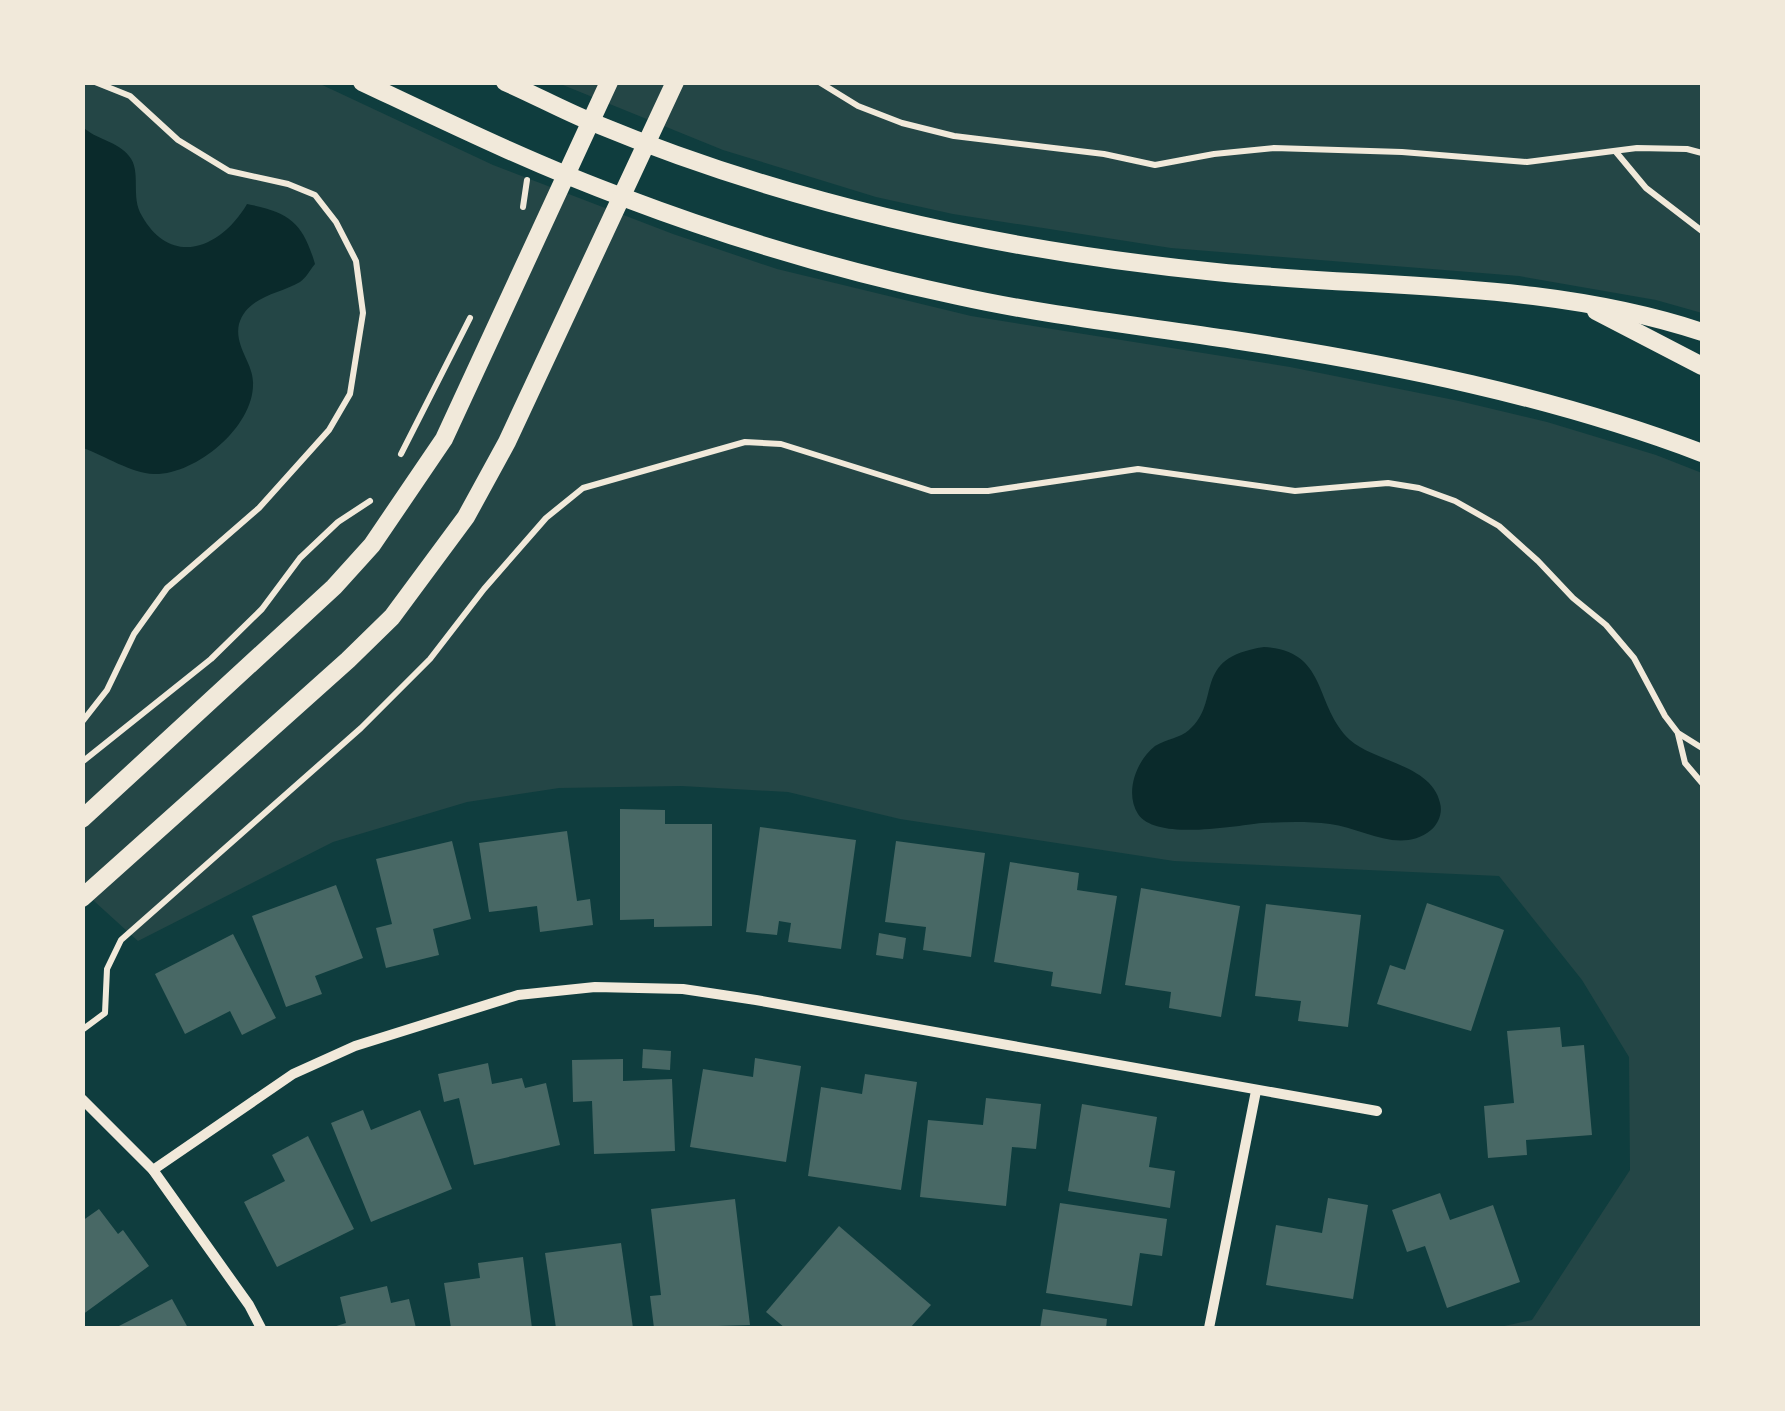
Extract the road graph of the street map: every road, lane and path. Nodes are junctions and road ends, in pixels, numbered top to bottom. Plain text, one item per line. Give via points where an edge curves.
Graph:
1 (95, 82) edge
2 (362, 82) edge
3 (505, 82) edge
4 (609, 82) edge
5 (675, 82) edge
6 (820, 82) edge
7 (592, 122) junction
8 (648, 144) junction
9 (1615, 151) junction
10 (1702, 153) edge
11 (531, 160) junction
12 (565, 173) junction
13 (622, 197) junction
14 (522, 214) dead end
15 (1702, 231) edge
16 (1580, 302) junction
17 (476, 307) dead end
18 (1702, 332) edge
19 (1702, 366) edge
20 (1702, 450) edge
21 (400, 457) dead end
22 (379, 488) dead end
23 (82, 722) edge
24 (1678, 733) junction
25 (1702, 748) edge
26 (82, 762) edge
27 (1702, 783) edge
28 (82, 819) edge
29 (82, 898) edge
30 (82, 1030) edge
31 (1256, 1091) junction
32 (82, 1099) edge
33 (1378, 1111) dead end
34 (152, 1170) junction
35 (261, 1328) edge
36 (1209, 1328) edge

1 - 23 path via 130,96 178,140 230,171 315,195 356,260 363,314 350,394 329,430 236,530 167,588
2 - 11 street
3 - 7 street
4 - 7 street
5 - 8 street
6 - 9 path via 858,106 936,132 1155,165 1274,148 1527,162
7 - 8 street
7 - 12 street
8 - 13 street
8 - 16 street via 909,223 999,243 1220,273 1504,290
9 - 10 path
9 - 15 path via 1646,188
11 - 12 street
11 - 14 path
12 - 13 street
12 - 28 street via 444,439 372,544 334,587
13 - 20 street via 736,237 959,297 1364,362 1539,400
13 - 29 street via 466,517 392,617
16 - 18 street
16 - 19 street
17 - 21 path
22 - 26 path via 300,558 262,609 211,659
24 - 25 path
24 - 27 path via 1685,763
24 - 30 path via 1606,625 1500,526 1420,488 1388,483 1295,491 1138,469 988,491 931,491 780,444 746,442 583,488 546,518 430,660 121,940 107,969 105,1013
31 - 33 street
31 - 34 street via 756,1000 683,989 595,987 518,995 355,1046 293,1074
31 - 36 street
32 - 34 street
34 - 35 street

